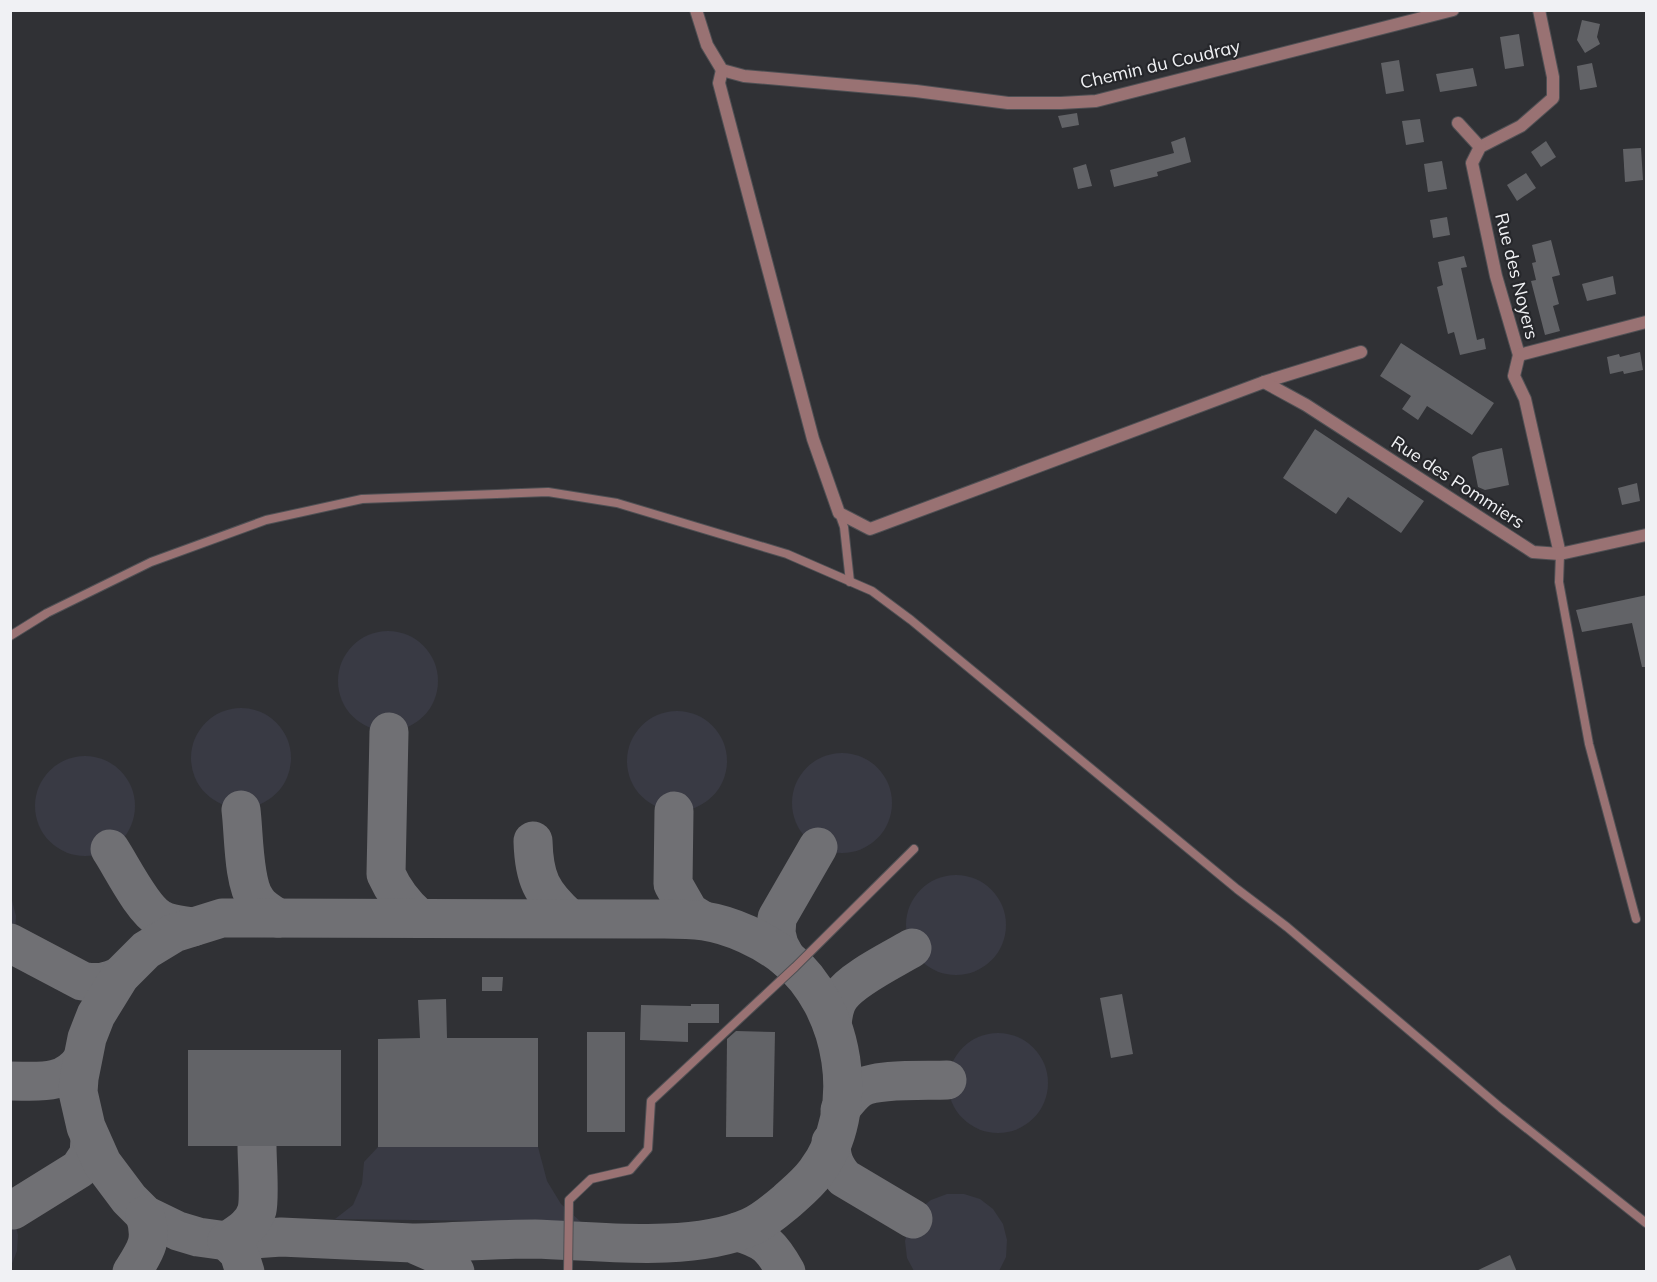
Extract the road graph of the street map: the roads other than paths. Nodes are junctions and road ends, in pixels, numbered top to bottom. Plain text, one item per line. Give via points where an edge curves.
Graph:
1 (696, 10) edge
2 (1453, 10) edge
3 (1539, 10) edge
4 (722, 70) junction
5 (1458, 123) dead end
6 (1480, 147) junction
7 (1647, 322) edge
8 (1361, 352) dead end
9 (1519, 355) junction
10 (1264, 382) junction
11 (839, 513) junction
12 (1647, 535) edge
13 (1560, 554) junction
14 (850, 582) junction
15 (10, 636) edge
16 (914, 849) dead end
17 (1636, 919) dead end
18 (1647, 1223) edge
19 (568, 1272) edge

1 - 4 street via 707,45
2 - 4 street, Chemin du Coudray via 1096,101 1061,104 1008,104 916,91 744,76
3 - 6 street via 1553,77 1553,98 1521,126
4 - 11 street via 719,83 728,118 813,439
5 - 6 street
6 - 9 street, Rue des Noyers via 1472,163 1496,276
7 - 9 street
8 - 10 street
9 - 13 street, Rue des Noyers via 1514,376 1527,409
10 - 11 street via 870,529
10 - 13 street, Rue des Pommiers via 1533,552
11 - 14 lane
12 - 13 street, Rue des Pommiers
13 - 17 lane via 1559,582 1589,744
14 - 15 lane via 787,554 617,503 548,492 362,499 266,520 151,562 47,613
14 - 18 lane via 872,591 911,620 1287,927 1501,1108
16 - 19 lane via 651,1101 648,1149 630,1170 591,1179 569,1200

